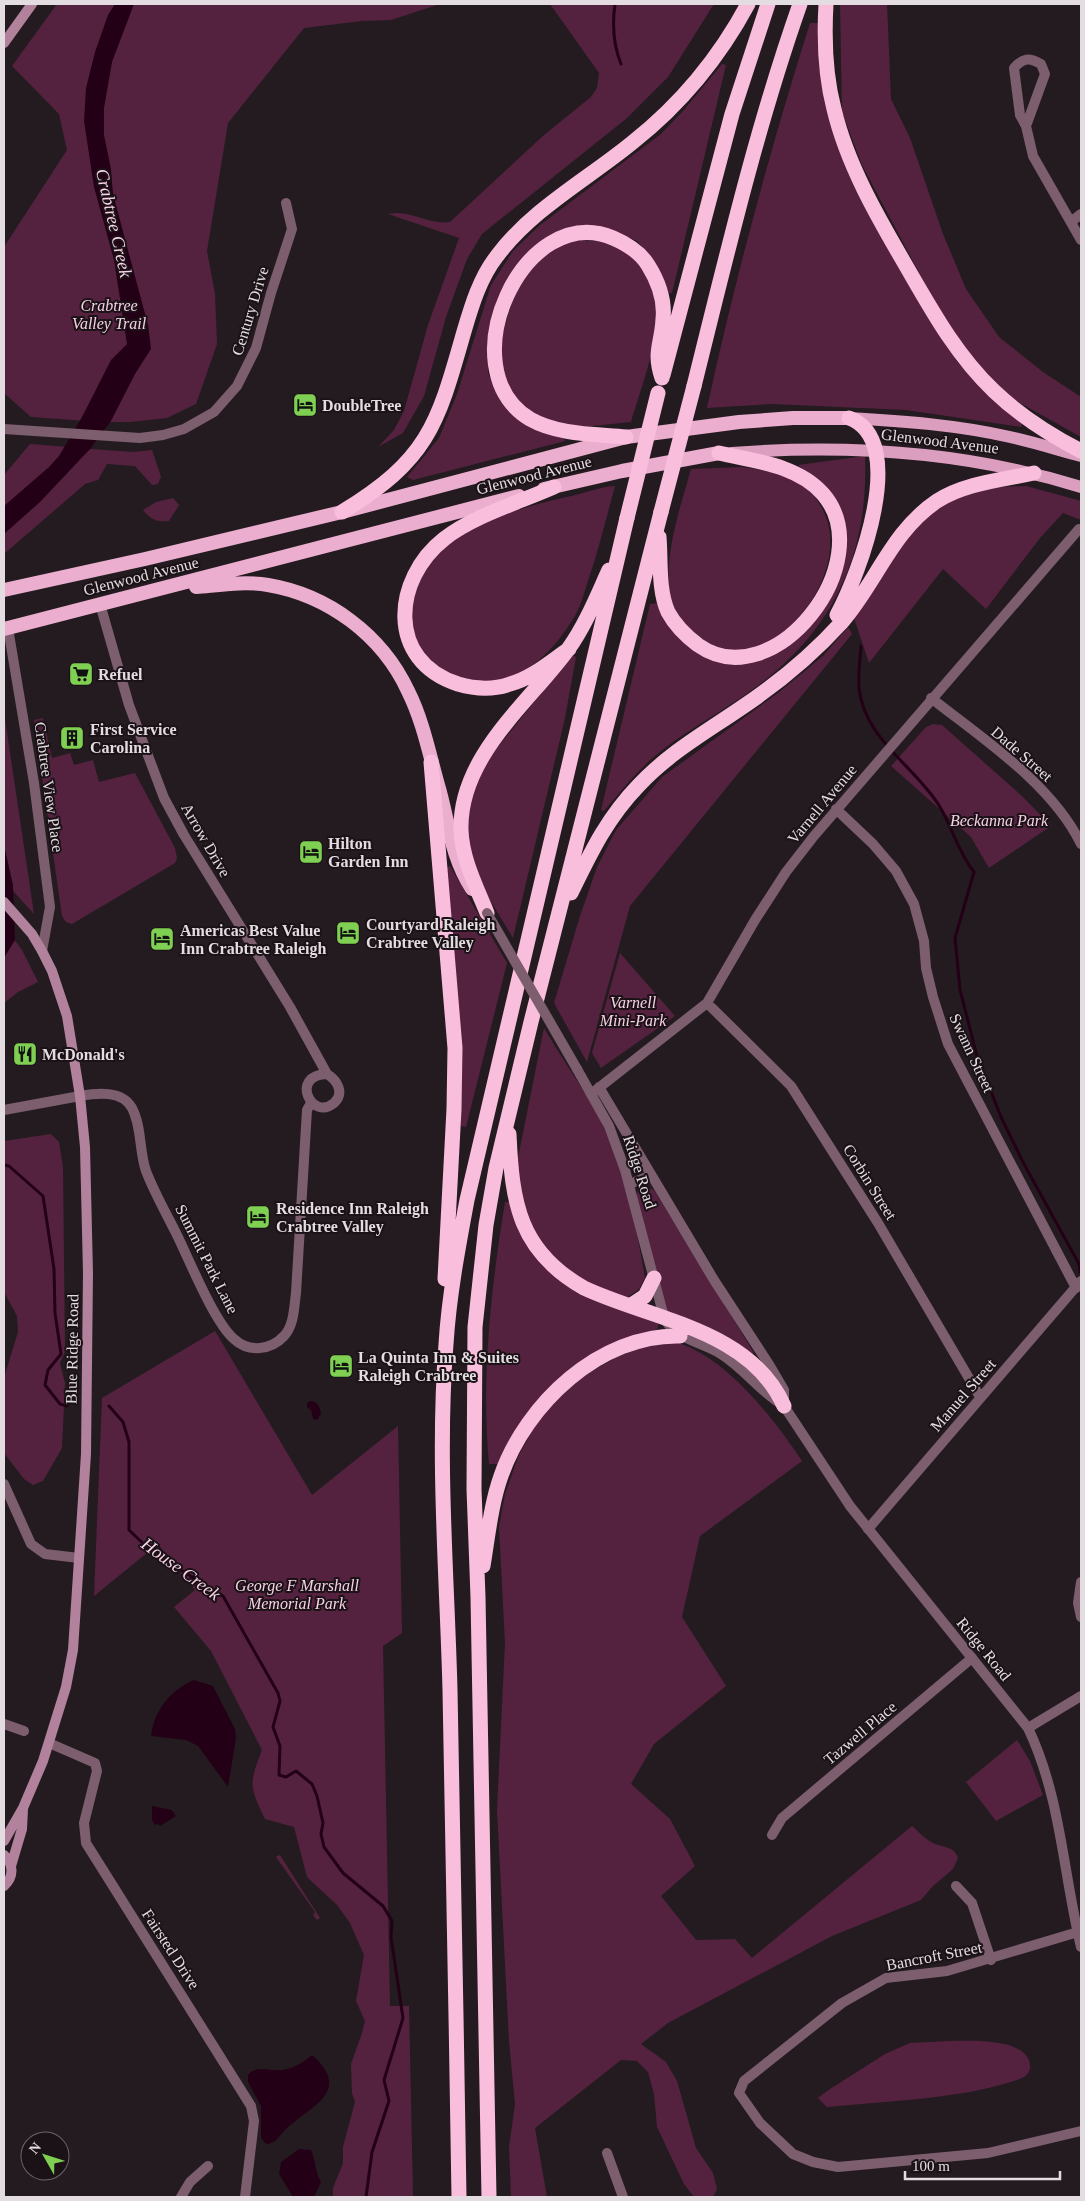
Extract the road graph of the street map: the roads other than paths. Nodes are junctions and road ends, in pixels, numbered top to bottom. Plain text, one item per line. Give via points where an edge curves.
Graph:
1 (32, 4) edge
2 (748, 4) edge
3 (768, 4) edge
4 (800, 4) edge
5 (826, 4) edge
6 (4, 43) edge
7 (1026, 126) junction
8 (286, 203) dead end
9 (1081, 214) edge
10 (1071, 222) junction
11 (1081, 240) edge
12 (662, 378) junction
13 (849, 418) junction
14 (4, 429) edge
15 (626, 437) junction
16 (875, 450) junction
17 (1081, 451) edge
18 (719, 454) junction
19 (1081, 456) edge
20 (1034, 473) junction
21 (554, 487) junction
22 (1081, 487) edge
23 (342, 512) junction
24 (659, 517) junction
25 (1079, 529) dead end
26 (621, 544) junction
27 (163, 589) junction
28 (4, 590) edge
29 (100, 604) junction
30 (6, 628) edge
31 (568, 649) junction
32 (812, 651) junction
33 (931, 698) junction
34 (431, 762) junction
35 (836, 809) junction
36 (1081, 844) edge
37 (4, 902) edge
38 (487, 913) junction
39 (557, 923) junction
40 (42, 951) junction
41 (708, 1003) junction
42 (327, 1074) junction
43 (595, 1090) junction
44 (80, 1096) junction
45 (311, 1103) junction
46 (4, 1110) edge
47 (509, 1114) junction
48 (651, 1175) junction
49 (630, 1184) junction
50 (654, 1278) junction
51 (1078, 1284) edge
52 (630, 1306) junction
53 (664, 1317) junction
54 (680, 1336) junction
55 (446, 1342) junction
56 (980, 1396) junction
57 (784, 1406) junction
58 (4, 1484) edge
59 (868, 1529) junction
60 (79, 1558) junction
61 (1081, 1582) edge
62 (478, 1597) junction
63 (1081, 1616) edge
64 (972, 1658) junction
65 (1081, 1696) edge
66 (4, 1724) edge
67 (1028, 1728) junction
68 (24, 1731) dead end
69 (49, 1743) junction
70 (23, 1808) junction
71 (772, 1835) dead end
72 (4, 1841) edge
73 (4, 1855) edge
74 (11, 1866) junction
75 (4, 1886) edge
76 (956, 1886) dead end
77 (1078, 1932) junction
78 (1081, 1947) edge
79 (991, 1960) junction
80 (1081, 2131) edge
81 (607, 2153) dead end
82 (208, 2166) dead end
83 (181, 2197) edge
84 (245, 2197) edge
85 (459, 2197) edge
86 (489, 2197) edge
87 (623, 2197) edge

1 - 6 main road
2 - 23 highway via 717,56 663,116 527,223 502,249 475,299 446,397 424,442 390,478
3 - 12 highway via 732,114
4 - 24 highway, bridge via 746,177
5 - 17 highway via 826,57 834,110 859,178 889,237 939,323 977,374 1019,414
7 - 7 street via 1045,74 1042,64 1032,58 1021,60 1014,68 1020,115
7 - 10 street via 1033,156
8 - 14 street, Century Drive via 292,229 256,348 237,386 214,412 200,422 163,435 123,437
9 - 10 street
10 - 11 street
12 - 15 highway via 656,361 663,303 652,272 638,252 610,236 587,233 555,241 536,254 515,281 500,313 494,365 500,385 518,410 543,425 565,431
12 - 26 highway, bridge
13 - 15 highway, Glenwood Avenue via 739,422
13 - 16 highway via 867,429
13 - 19 main road, Glenwood Avenue via 967,429
15 - 23 highway, Glenwood Avenue
16 - 18 main road, Glenwood Avenue via 775,450
16 - 20 main road, Glenwood Avenue
16 - 32 highway via 875,501 867,545 844,603
18 - 21 highway, Glenwood Avenue
18 - 24 highway via 766,463 794,473 816,487 831,506 841,534 838,561 824,594 802,624 772,648 751,656 723,656 702,648 682,632 668,611 663,593
20 - 22 main road, Glenwood Avenue
20 - 32 highway via 969,487 928,508 898,540 842,622
21 - 27 highway, Glenwood Avenue
21 - 31 highway via 469,524 444,539 422,562 412,580 406,598 404,623 410,644 427,666 448,680 475,688 501,687 522,680
23 - 28 highway, Glenwood Avenue
24 - 39 highway
25 - 33 street, Varnell Avenue
26 - 31 highway via 583,625
26 - 55 highway via 467,1200 454,1269
27 - 29 highway, Glenwood Avenue
27 - 34 highway via 227,584 267,585 299,592 333,608 375,642 401,677 422,725
29 - 30 highway, Glenwood Avenue
29 - 42 street, Arrow Drive via 129,705 164,798
30 - 40 street, Crabtree View Place via 34,783 50,908
31 - 38 highway via 485,754 466,793 462,841
32 - 39 highway via 742,707 686,744 640,784 604,826
33 - 35 street, Varnell Avenue
33 - 36 street, Dade Street via 1045,793 1063,814
34 - 38 highway via 453,850
34 - 55 highway via 455,1058 446,1254
35 - 41 street, Varnell Avenue via 786,872
35 - 51 street, Swann Street via 896,871 914,904 924,940 933,997 948,1044
37 - 40 main road, Blue Ridge Road via 32,934
38 - 43 street, Ridge Road, bridge via 577,1069
39 - 47 highway
40 - 44 main road, Blue Ridge Road via 67,1016
41 - 43 street, Varnell Avenue
41 - 56 street, Corbin Street via 791,1086 878,1223
42 - 45 street via 318,1074 310,1079 306,1096
42 - 45 street, Arrow Drive via 335,1079 339,1088 337,1098 326,1107
43 - 48 street, Ridge Road
43 - 49 street, Ridge Road
44 - 45 street, Summit Park Lane via 102,1093 120,1097 132,1109 152,1185 218,1317 234,1339 249,1348 266,1348 278,1343 288,1332 292,1319 307,1110
44 - 46 street, Summit Park Lane
44 - 60 main road, Blue Ridge Road via 88,1216 88,1274 86,1454
47 - 52 highway via 512,1187 522,1220 534,1244 542,1256 571,1281
47 - 62 highway via 486,1225 475,1327 474,1480
48 - 49 street
48 - 57 street, Ridge Road via 775,1374 784,1390
49 - 50 street, Ridge Road
50 - 52 highway via 645,1296
50 - 53 street, Ridge Road
51 - 56 street, Manuel Street
52 - 53 highway
53 - 54 street, Ridge Road via 669,1327
53 - 57 highway via 741,1354 765,1377
54 - 57 street, Ridge Road via 707,1346 732,1362 770,1398
54 - 62 highway via 661,1335 641,1340 606,1355 574,1375 535,1413 501,1475
55 - 85 highway via 443,1388 444,1540 450,1689
56 - 59 street, Manuel Street
57 - 59 street, Ridge Road via 832,1481
58 - 60 street via 31,1544 45,1554
59 - 64 street, Ridge Road
60 - 69 main road, Blue Ridge Road via 73,1650
61 - 63 street via 1078,1603
62 - 86 highway
64 - 67 street, Ridge Road
64 - 71 street, Tazwell Place via 782,1818
65 - 67 street
66 - 68 street
67 - 77 street, Ridge Road via 1041,1756 1060,1824
69 - 70 main road, Blue Ridge Road
69 - 84 street, Fairsted Drive via 88,1758 97,1766 84,1823 86,1843 251,2106 254,2121
70 - 72 main road, Blue Ridge Road
70 - 74 main road, Blue Ridge Road via 22,1829
73 - 74 main road
74 - 75 main road, Blue Ridge Road via 11,1877
76 - 79 street via 972,1903
77 - 78 street, Ridge Road
77 - 79 street, Bancroft Street
79 - 80 street, Bancroft Street via 947,1971 886,1978 842,2003 744,2081 739,2093 760,2123 793,2154 838,2167 988,2153
81 - 87 street
82 - 83 street via 190,2182

